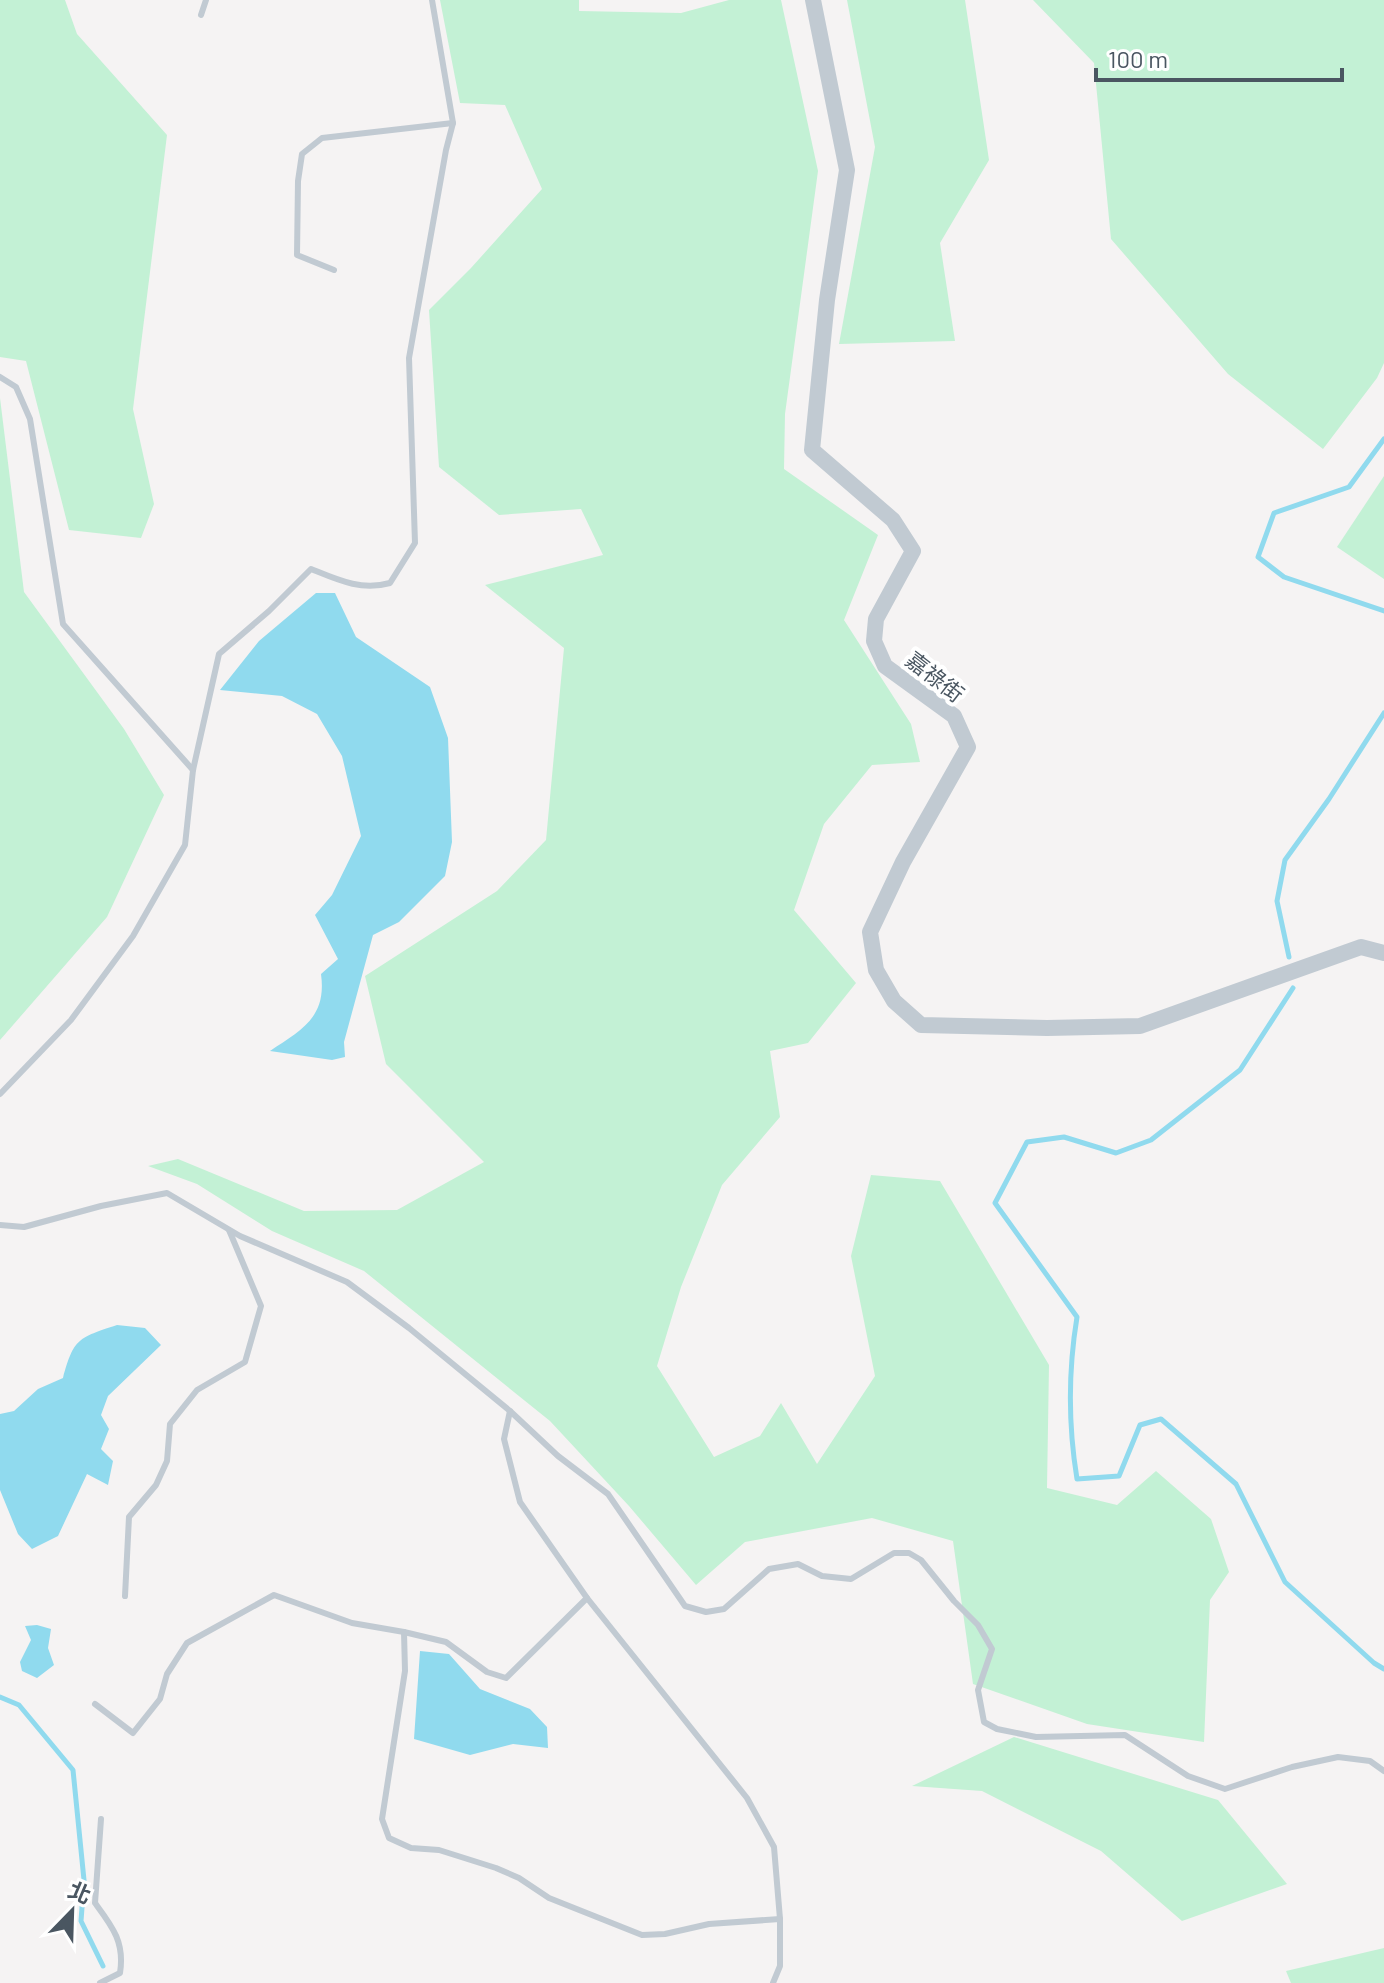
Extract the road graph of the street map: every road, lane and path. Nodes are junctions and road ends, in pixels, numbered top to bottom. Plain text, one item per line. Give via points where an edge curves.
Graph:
1 (206, 0) edge
2 (432, 0) edge
3 (813, 0) edge
4 (201, 15) dead end
5 (453, 123) junction
6 (334, 270) dead end
7 (0, 377) edge
8 (193, 770) junction
9 (1384, 953) edge
10 (0, 1094) edge
11 (0, 1225) edge
12 (228, 1229) junction
13 (510, 1411) junction
14 (125, 1596) dead end
15 (587, 1598) junction
16 (404, 1632) junction
17 (95, 1704) dead end
18 (1384, 1771) edge
19 (101, 1819) dead end
20 (780, 1919) junction
21 (100, 1983) edge
22 (773, 1983) edge

1 - 4 lane
2 - 5 lane
3 - 9 street, 嘉祿街 via 847,170 812,450 893,520 913,551 876,619 874,641 885,666 954,716 968,747 870,932 876,970 894,1001 921,1025 1140,1026 1361,947
5 - 6 lane via 322,138 302,154 297,255
5 - 8 lane via 409,358 415,543 390,583 374,588 350,585 311,569 219,654
7 - 8 lane via 16,387 30,419 63,624
8 - 10 lane via 185,845 133,936 71,1020
11 - 12 lane via 24,1227 167,1193
12 - 13 lane via 347,1282
12 - 14 lane via 261,1306 245,1362 197,1390 170,1424 167,1461 156,1485 129,1517
13 - 15 lane via 504,1439 520,1502
13 - 18 lane via 608,1494 685,1606 706,1612 724,1609 769,1569 798,1564 822,1576 851,1579 894,1553 909,1553 978,1625 992,1649 978,1690 984,1722 997,1729 1036,1737 1125,1735 1188,1776 1225,1789 1338,1757 1370,1761
15 - 16 lane via 506,1678 487,1672 446,1642
15 - 20 lane via 747,1798 774,1847
16 - 17 lane via 352,1623 274,1595 187,1643 167,1674 160,1699 133,1733
16 - 20 lane via 405,1671 382,1819 389,1838 496,1868 549,1898 642,1935
19 - 21 lane via 95,1903 117,1931 123,1956 120,1973
20 - 22 lane via 780,1966

